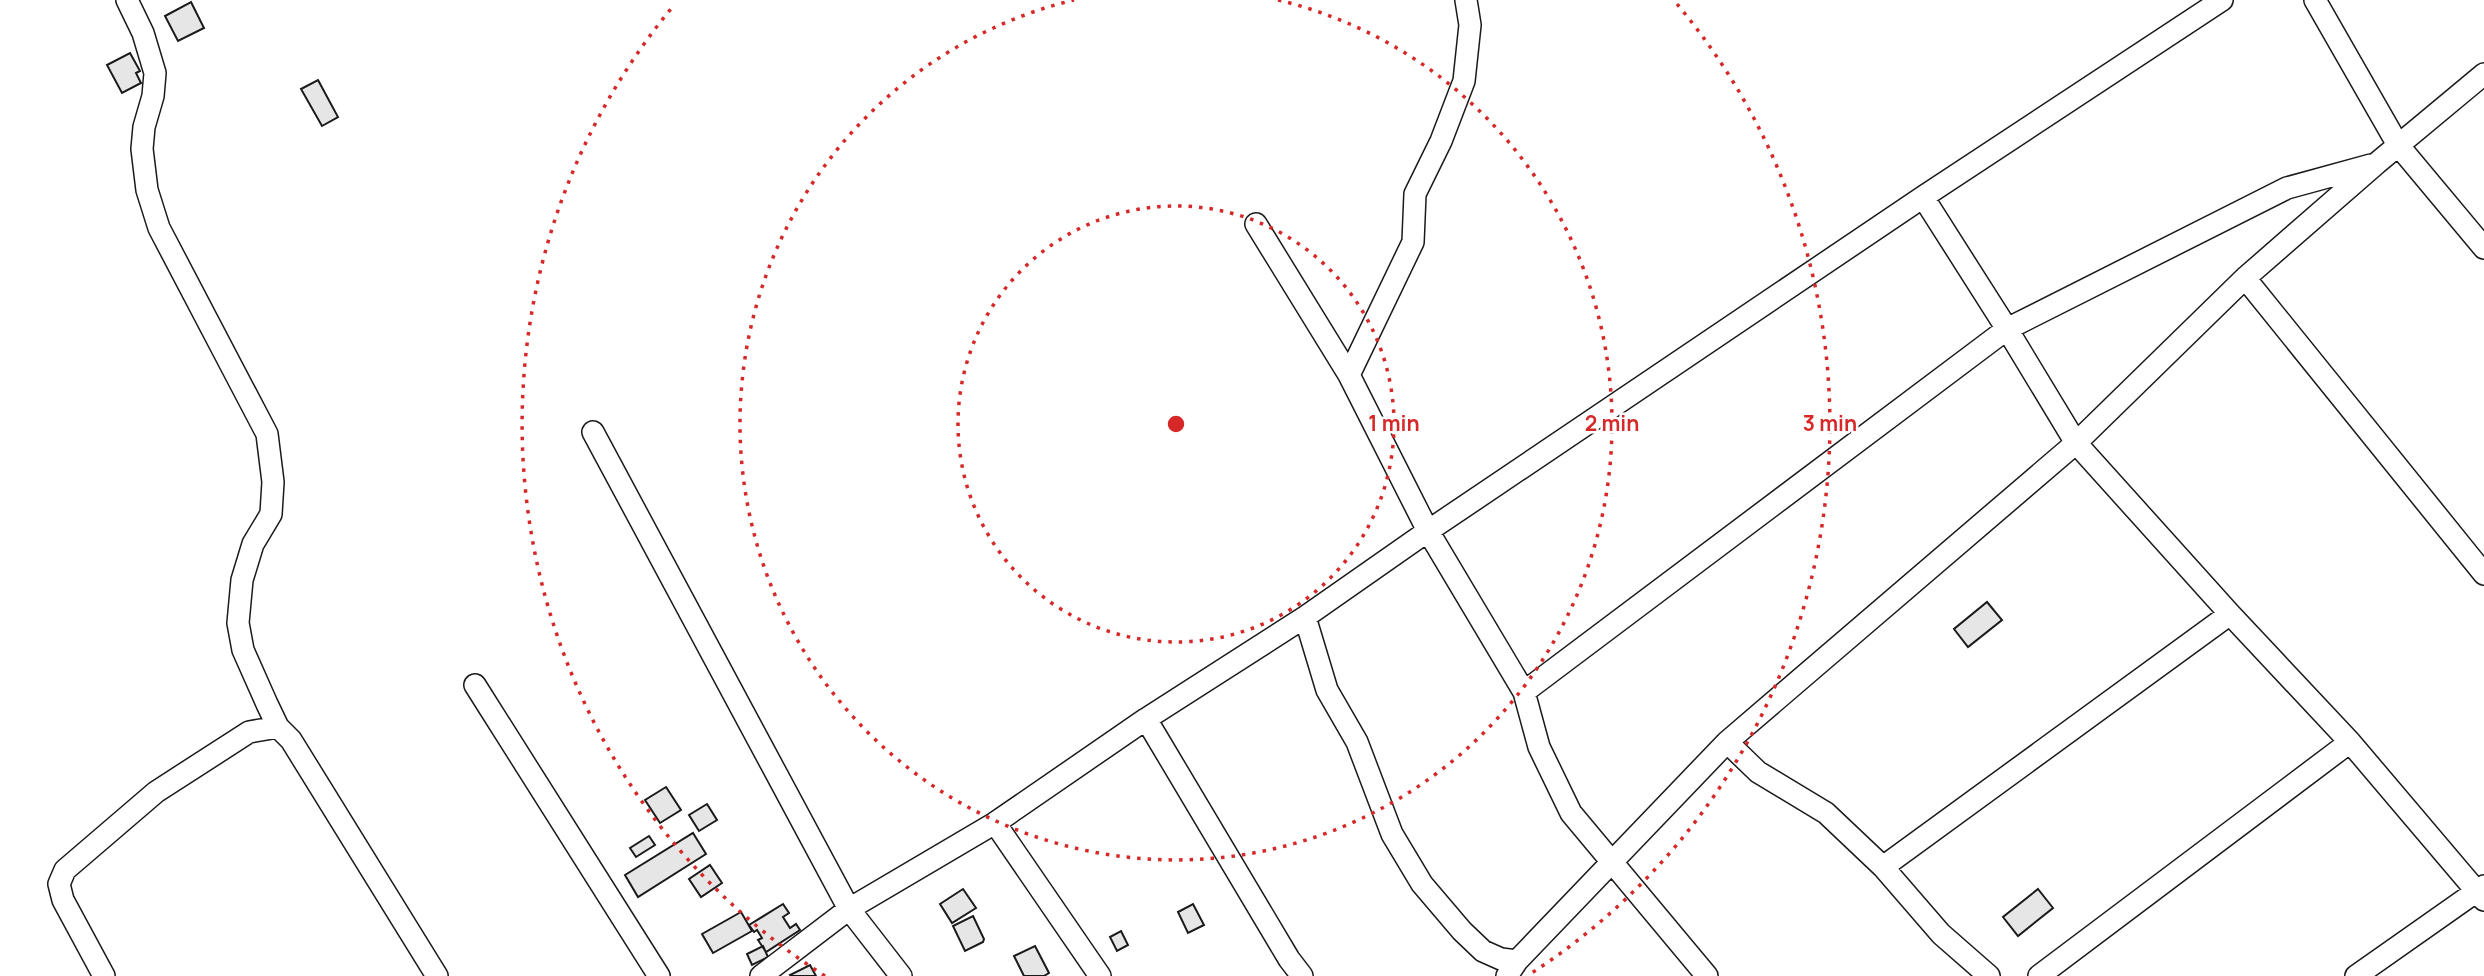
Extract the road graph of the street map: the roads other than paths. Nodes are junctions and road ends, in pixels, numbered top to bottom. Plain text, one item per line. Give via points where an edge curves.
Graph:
1 (127, 0) edge
2 (1466, 0) edge
3 (2222, 0) edge
4 (2315, 0) edge
5 (2484, 74) edge
6 (2398, 145) junction
7 (2376, 163) junction
8 (1923, 197) junction
9 (1256, 225) dead end
10 (2484, 248) edge
11 (2245, 278) junction
12 (2007, 329) junction
13 (1349, 375) junction
14 (593, 432) dead end
15 (2076, 443) junction
16 (1428, 531) junction
17 (2484, 575) edge
18 (2230, 614) junction
19 (1305, 617) junction
20 (475, 685) dead end
21 (1524, 692) junction
22 (1146, 719) junction
23 (278, 727) junction
24 (1727, 741) junction
25 (2350, 742) junction
26 (995, 823) junction
27 (1610, 861) junction
28 (1883, 867) junction
29 (2481, 892) edge
30 (849, 909) junction
31 (1512, 968) edge
32 (104, 976) edge
33 (437, 976) edge
34 (659, 976) edge
35 (761, 976) edge
36 (901, 976) edge
37 (1100, 976) edge
38 (1302, 976) edge
39 (1707, 976) edge
40 (1989, 976) edge
41 (2039, 976) edge
42 (2356, 976) edge

1 - 23 street via 144,33 155,73 142,149 147,190 159,228 267,434 271,514 253,544 242,580 238,623 243,650
2 - 13 street via 1470,25 1464,81 1415,194 1413,242
3 - 8 street
4 - 6 street
5 - 6 street
6 - 7 street
6 - 10 street
7 - 11 street
7 - 12 street via 2287,188
8 - 12 street
8 - 16 street
9 - 13 street
11 - 15 street
11 - 17 street
12 - 15 street
12 - 21 street
13 - 16 street
14 - 30 street
15 - 18 street
15 - 24 street
16 - 19 street
16 - 21 street
18 - 25 street
18 - 28 street
19 - 22 street
19 - 31 street via 1327,690 1357,742 1392,834 1422,884 1462,931 1483,951
20 - 34 street
21 - 27 street via 1539,747 1571,813
22 - 26 street
22 - 38 street
23 - 32 street via 249,732 156,792 65,870 60,884 62,900
23 - 33 street via 291,740
24 - 27 street
24 - 28 street via 1758,772 1826,813
25 - 29 street
25 - 41 street
26 - 30 street
26 - 37 street
27 - 31 street
27 - 39 street
28 - 40 street via 1941,934
29 - 42 street
30 - 35 street
30 - 36 street

